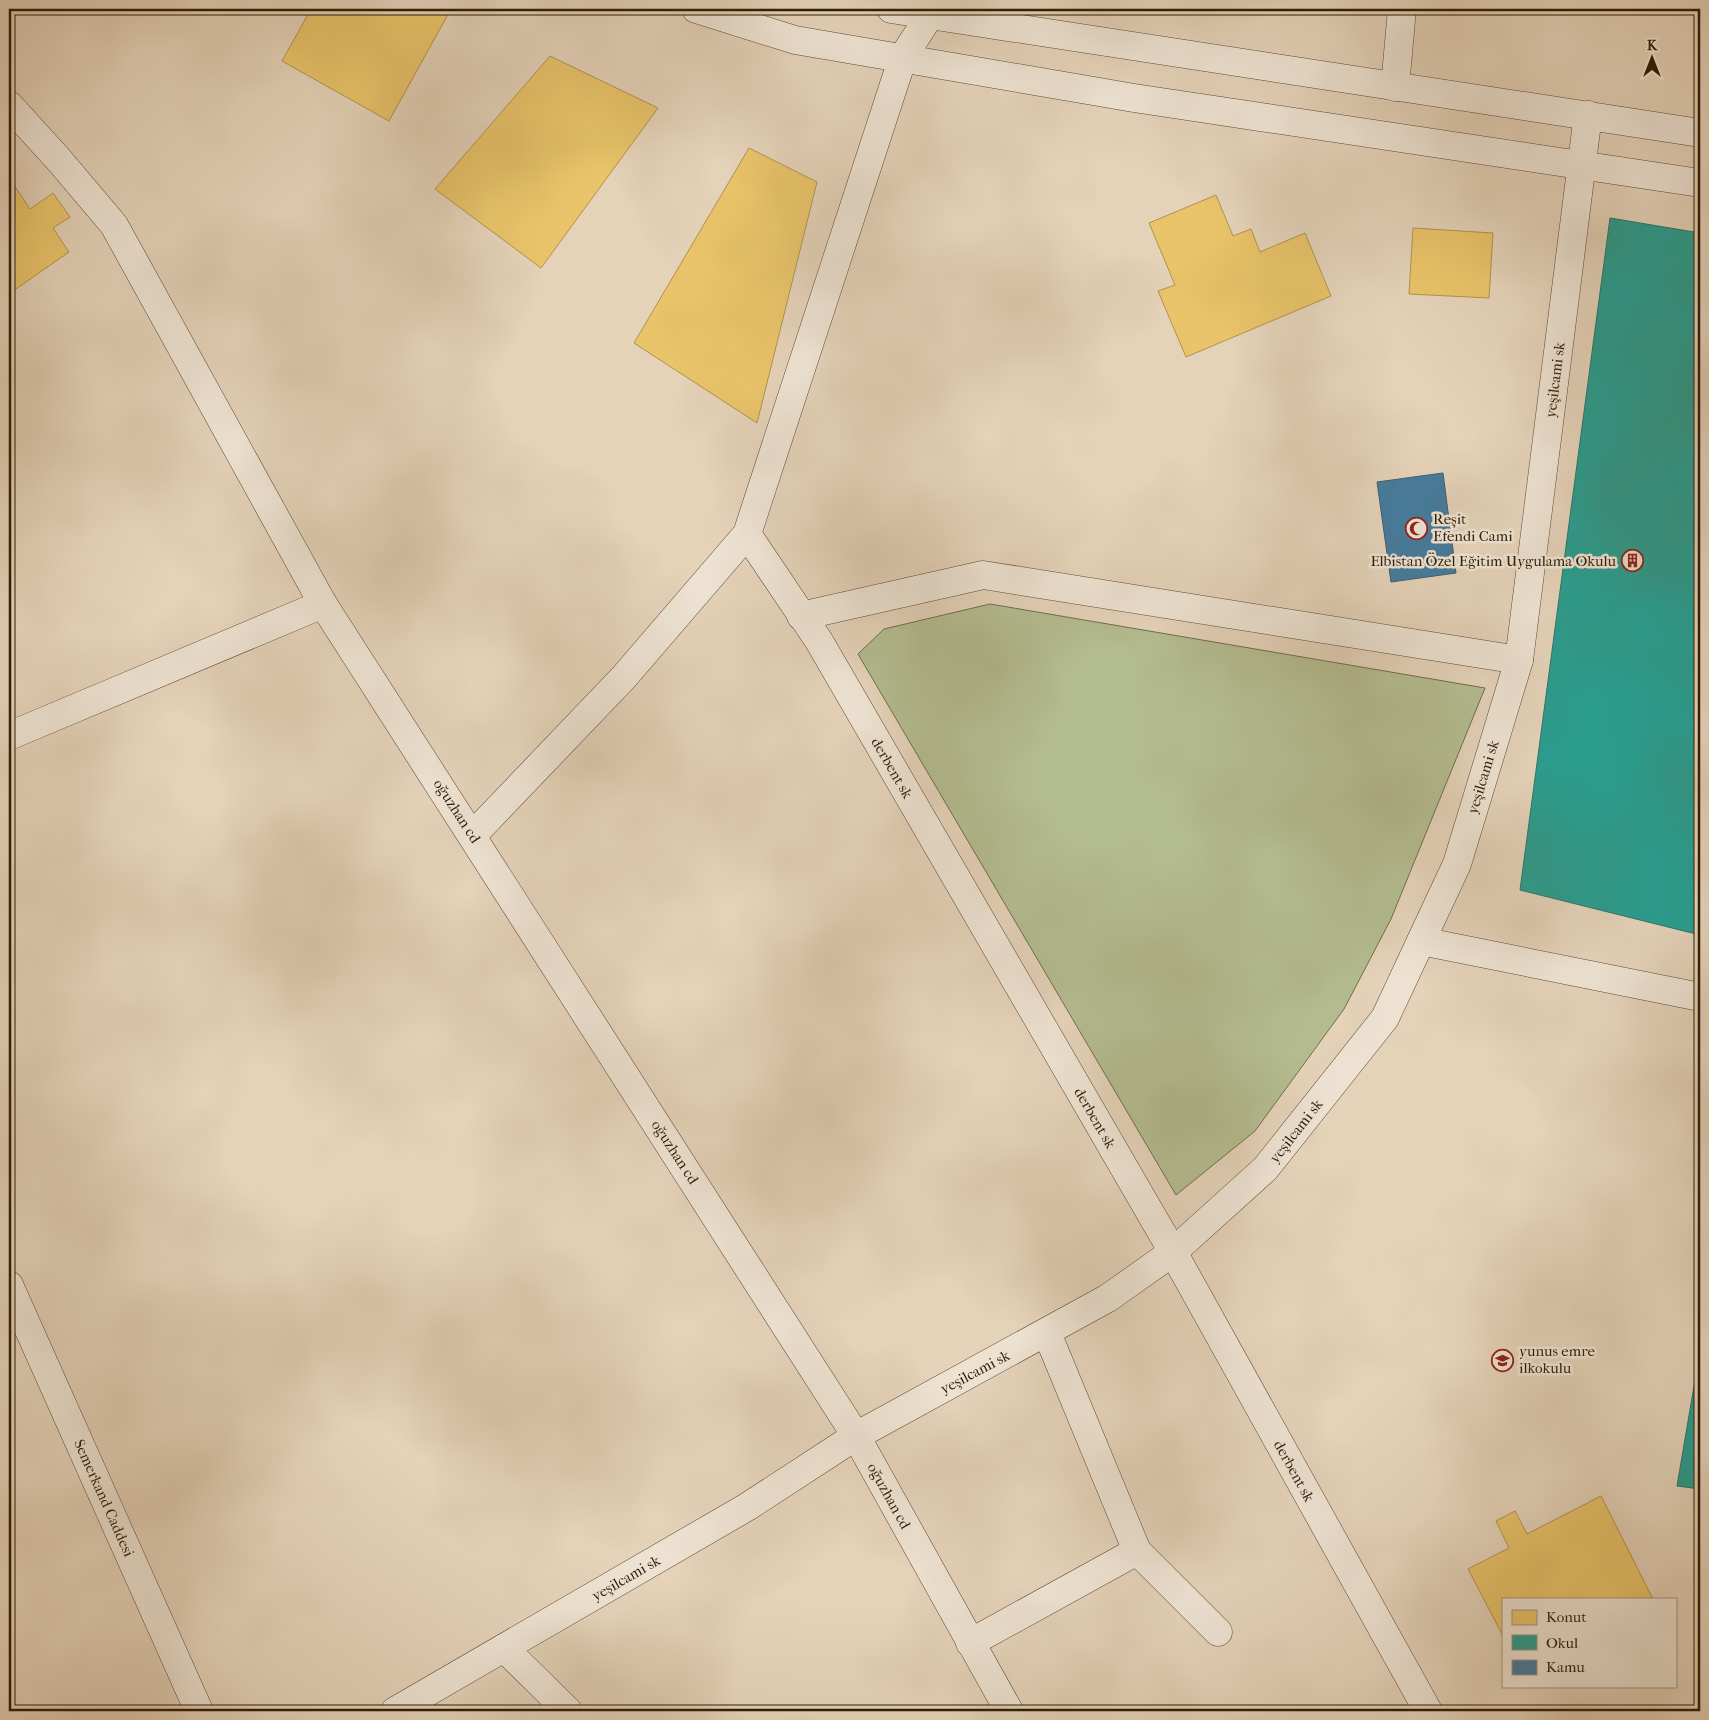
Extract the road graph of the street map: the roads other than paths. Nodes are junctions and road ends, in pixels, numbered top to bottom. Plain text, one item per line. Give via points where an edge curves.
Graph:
1 (696, 9) edge
2 (891, 9) edge
3 (1402, 9) edge
4 (932, 12) edge
5 (903, 57) junction
6 (1395, 86) junction
7 (9, 105) edge
8 (1588, 115) junction
9 (1700, 133) edge
10 (1583, 164) junction
11 (1700, 183) edge
12 (747, 534) junction
13 (323, 604) junction
14 (801, 616) junction
15 (1519, 660) junction
16 (9, 736) edge
17 (472, 836) junction
18 (1421, 941) junction
19 (1700, 997) edge
20 (1173, 1252) junction
21 (9, 1285) edge
22 (1047, 1333) junction
23 (856, 1436) junction
24 (1137, 1551) junction
25 (1218, 1632) dead end
26 (970, 1643) junction
27 (504, 1648) junction
28 (199, 1711) edge
29 (395, 1711) edge
30 (568, 1711) edge
31 (1009, 1711) edge
32 (1428, 1711) edge

1 - 5 street via 795,40
2 - 4 street
3 - 6 street
4 - 5 street
4 - 6 street
5 - 10 street via 1134,98
5 - 12 street
6 - 8 street
7 - 13 street, oğuzhan cd via 114,225
8 - 9 street
8 - 10 street, yeşilcami sk
10 - 11 street
10 - 15 street, yeşilcami sk
12 - 14 street, derbent sk
12 - 17 street via 624,677
13 - 16 street
13 - 17 street, oğuzhan cd
14 - 15 street via 983,575
14 - 20 street, derbent sk via 819,641
15 - 18 street, yeşilcami sk via 1457,864
17 - 23 street, oğuzhan cd
18 - 19 street
18 - 20 street, yeşilcami sk via 1385,1018 1265,1169
20 - 22 street, yeşilcami sk via 1108,1298
20 - 32 street, derbent sk
21 - 28 street, Semerkand Caddesi
22 - 23 street, yeşilcami sk
22 - 24 street
23 - 26 street, oğuzhan cd
23 - 27 street, yeşilcami sk via 747,1507
24 - 25 street
24 - 26 street
26 - 31 street, oğuzhan cd
27 - 29 street, yeşilcami sk
27 - 30 street

